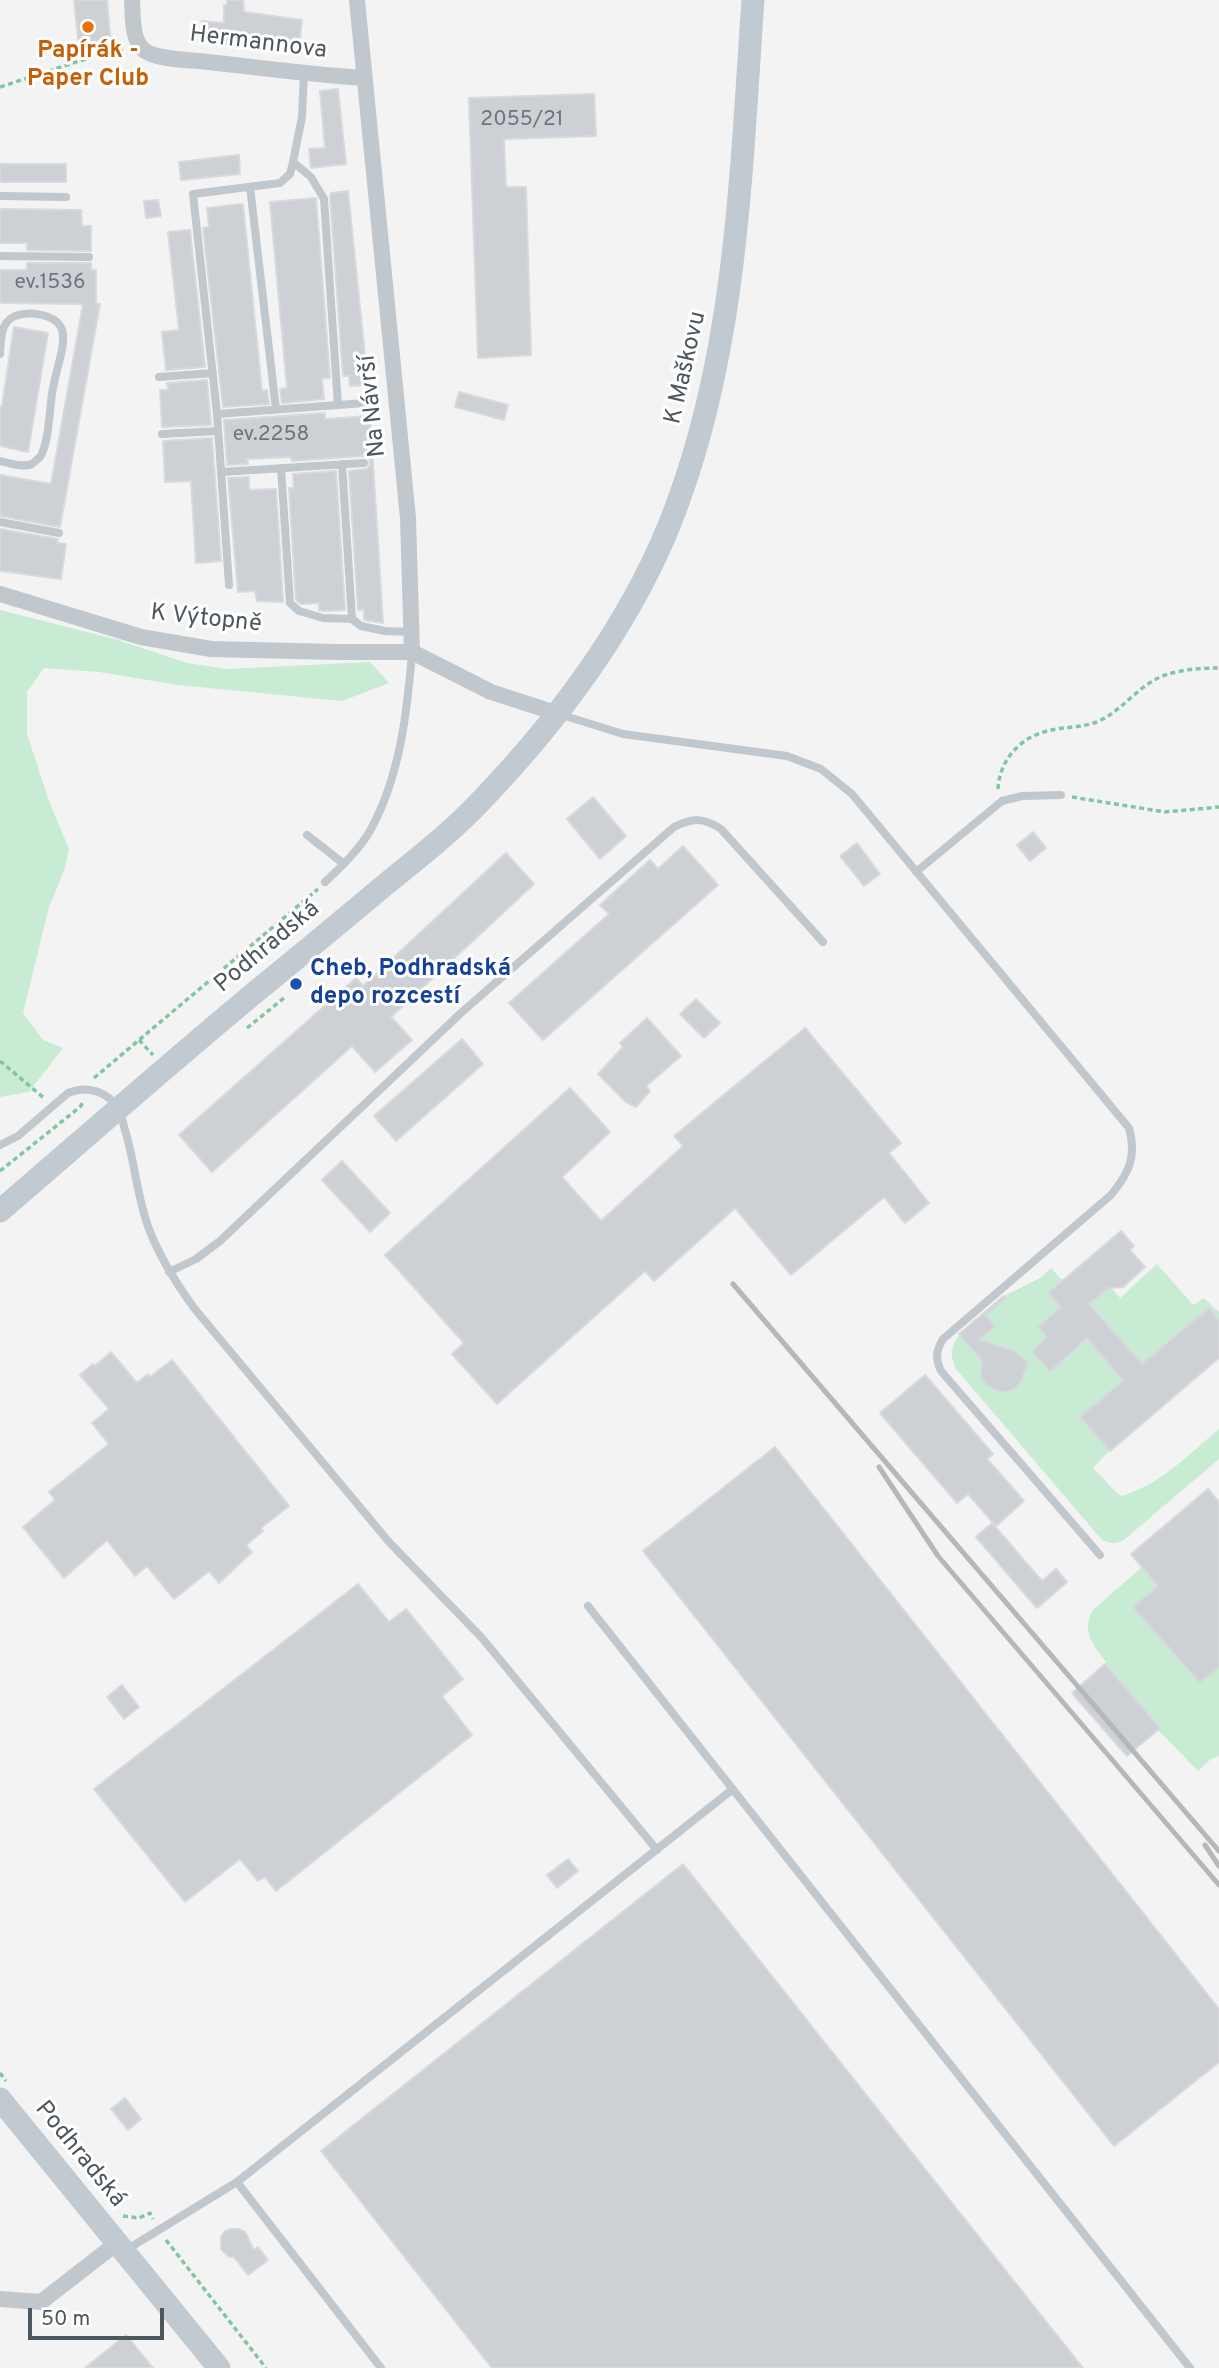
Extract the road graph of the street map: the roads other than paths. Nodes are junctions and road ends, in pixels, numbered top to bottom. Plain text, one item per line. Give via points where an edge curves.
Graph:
1 (132, 0) edge
2 (357, 0) edge
3 (753, 0) edge
4 (303, 73) junction
5 (365, 78) junction
6 (293, 162) junction
7 (250, 187) junction
8 (0, 196) edge
9 (66, 197) dead end
10 (0, 256) edge
11 (89, 257) dead end
12 (0, 354) edge
13 (213, 373) junction
14 (159, 377) dead end
15 (365, 403) dead end
16 (338, 405) junction
17 (276, 409) junction
18 (217, 414) junction
19 (218, 431) junction
20 (162, 434) dead end
21 (0, 461) edge
22 (364, 463) dead end
23 (342, 464) junction
24 (281, 468) junction
25 (222, 472) junction
26 (0, 523) edge
27 (59, 533) dead end
28 (229, 585) dead end
29 (0, 594) edge
30 (352, 619) junction
31 (412, 632) junction
32 (412, 652) junction
33 (556, 713) junction
34 (1060, 795) road end
35 (307, 835) dead end
36 (344, 864) junction
37 (916, 872) junction
38 (326, 882) road end
39 (823, 942) dead end
40 (118, 1109) junction
41 (0, 1145) edge
42 (0, 1211) edge
43 (169, 1272) junction
44 (1100, 1555) dead end
45 (588, 1606) dead end
46 (733, 1789) junction
47 (657, 1850) junction
48 (4, 2091) edge
49 (237, 2182) junction
50 (120, 2247) junction
51 (0, 2300) edge
52 (219, 2368) edge
53 (381, 2368) edge
54 (1190, 2368) edge

1 - 4 street, Hermannova via 136,36 146,51
2 - 5 street, Na Návrší
3 - 33 main road, K Maškovu via 730,282 712,388 676,507 653,559 608,641
4 - 5 street, Hermannova
4 - 6 lane via 302,117
5 - 31 street, Na Návrší via 408,518
6 - 7 lane via 290,174 280,183
6 - 16 lane via 311,177 324,199
7 - 13 lane via 193,194
7 - 17 lane
8 - 9 lane
10 - 11 lane
12 - 21 lane via 3,328 11,318 45,315 62,328 64,340 40,457 23,465
13 - 14 lane
13 - 18 lane
15 - 16 lane
16 - 17 lane
17 - 18 lane
18 - 19 lane
19 - 20 lane
19 - 25 lane
22 - 23 lane
23 - 24 lane
23 - 30 lane
24 - 25 lane
24 - 30 lane via 290,603 299,611 323,618
25 - 28 lane
26 - 27 lane
29 - 32 street, K Výtopně via 141,637 211,649
30 - 31 lane via 361,626
31 - 32 street, Na Návrší
32 - 33 street via 491,692
32 - 36 lane via 405,720 391,779 370,831
33 - 37 lane via 623,734 787,756 821,769 852,794
33 - 40 main road, Podhradská via 475,806 434,844
34 - 37 lane via 1002,801
35 - 36 lane
36 - 38 lane
37 - 44 lane via 1129,1128 1133,1142 1126,1177 1111,1195 943,1339 937,1351 941,1371
39 - 43 lane via 721,829 707,820 690,819 674,827 462,1012 219,1241
40 - 41 lane via 102,1093 77,1089 19,1136
40 - 42 main road, Podhradská
40 - 43 lane via 148,1227
43 - 47 lane via 389,1542 482,1638
45 - 46 lane
46 - 47 lane
46 - 54 lane
47 - 49 lane
48 - 50 main road, Podhradská
49 - 50 lane via 160,2229
49 - 53 lane
50 - 51 street, Podhradská via 41,2302
50 - 52 main road, Podhradská

